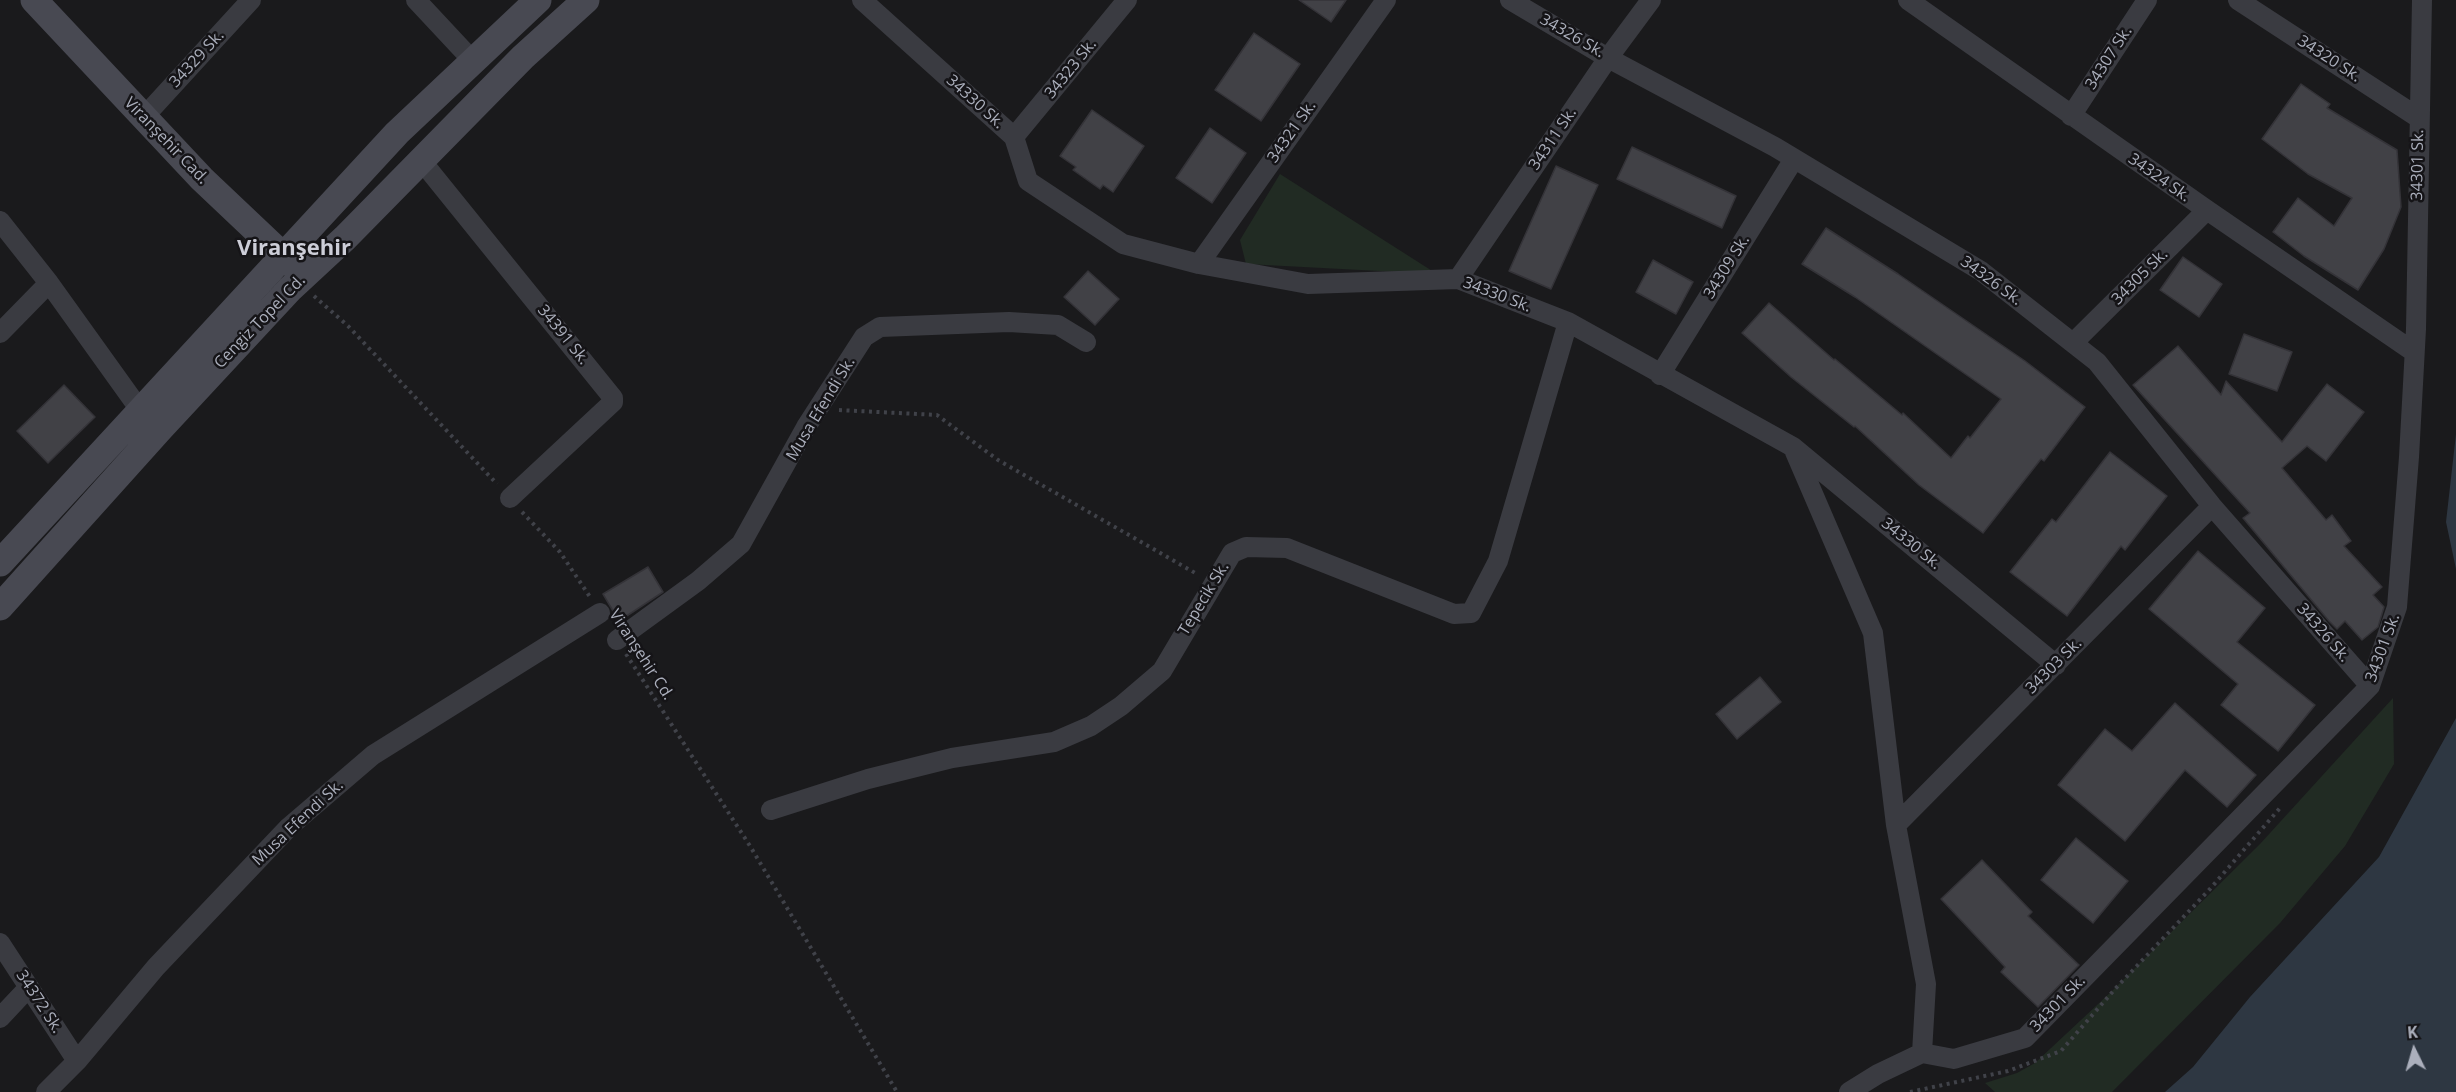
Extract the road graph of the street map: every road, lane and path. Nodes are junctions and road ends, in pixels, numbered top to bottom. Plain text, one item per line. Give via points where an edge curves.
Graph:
1 (34, 0) edge
2 (251, 0) edge
3 (416, 0) edge
4 (538, 0) edge
5 (586, 0) edge
6 (1127, 0) edge
7 (1386, 0) edge
8 (1510, 0) edge
9 (1651, 0) edge
10 (1908, 0) edge
11 (2146, 0) edge
12 (2238, 0) edge
13 (2422, 0) edge
14 (870, 3) edge
15 (1608, 58) junction
16 (473, 61) junction
17 (2071, 116) junction
18 (143, 118) junction
19 (2419, 118) junction
20 (1014, 137) junction
21 (420, 159) junction
22 (1794, 159) junction
23 (2207, 210) junction
24 (0, 221) edge
25 (282, 255) junction
26 (1199, 264) junction
27 (301, 279) junction
28 (1458, 279) junction
29 (49, 283) junction
30 (1568, 322) junction
31 (0, 333) edge
32 (1086, 342) dead end
33 (2073, 343) junction
34 (2414, 352) junction
35 (1660, 375) junction
36 (818, 409) junction
37 (140, 410) junction
38 (1793, 447) junction
39 (510, 498) junction
40 (2212, 506) junction
41 (0, 563) edge
42 (1214, 583) junction
43 (0, 607) edge
44 (600, 613) joint
45 (617, 640) joint
46 (2056, 665) junction
47 (2370, 687) junction
48 (771, 810) dead end
49 (1896, 825) junction
50 (0, 943) edge
51 (29, 987) junction
52 (0, 1018) edge
53 (1922, 1053) junction
54 (77, 1061) junction
55 (46, 1092) edge
56 (897, 1092) edge
57 (1849, 1092) edge

1 - 18 street, Viranşehir Cad.
2 - 18 street, 34329 Sk.
3 - 16 street
4 - 16 street, Cengiz Topel Cd.
5 - 21 street, Cengiz Topel Cd.
6 - 20 street, 34323 Sk.
7 - 26 street, 34321 Sk.
8 - 15 street, 34326 Sk.
9 - 15 street, 34311 Sk.
10 - 17 street, 34324 Sk.
11 - 17 street, 34307 Sk.
12 - 19 street, 34320 Sk.
13 - 19 street, 34301 Sk.
14 - 20 street, 34330 Sk.
15 - 22 street, 34326 Sk.
15 - 28 street, 34311 Sk.
16 - 25 street, Cengiz Topel Cd. via 397,133 321,218
17 - 23 street, 34324 Sk.
18 - 25 street, Viranşehir Cad.
19 - 34 street, 34301 Sk.
20 - 26 street, 34330 Sk. via 1028,181 1123,244
21 - 27 street, Cengiz Topel Cd.
21 - 39 street, 34391 Sk. via 613,398 596,420
22 - 33 street, 34326 Sk. via 1981,271
22 - 35 street, 34309 Sk.
23 - 33 street, 34305 Sk.
23 - 34 street, 34324 Sk.
24 - 29 street
25 - 27 street, Viranşehir Cad.
25 - 37 street, Cengiz Topel Cd.
26 - 28 street, 34330 Sk. via 1308,284
27 - 39 path, Viranşehir Cd.
27 - 43 street, Cengiz Topel Cd.
28 - 30 street, 34330 Sk.
29 - 31 street
29 - 37 street
30 - 35 street, 34330 Sk.
30 - 42 street, Tepecik Sk. via 1498,561 1471,613 1454,614 1287,548 1246,547 1232,552
32 - 36 street, Musa Efendi Sk. via 1058,325 1009,322 880,327 864,337
33 - 40 street, 34326 Sk. via 2097,362
34 - 47 street, 34301 Sk. via 2397,607
35 - 38 street, 34330 Sk.
36 - 42 path via 937,415 998,460
36 - 45 street, Musa Efendi Sk. via 741,544
37 - 41 street, Cengiz Topel Cd.
38 - 46 street, 34330 Sk.
38 - 49 street via 1873,633
39 - 44 path, Viranşehir Cd. via 560,552
40 - 46 street, 34303 Sk.
40 - 47 street, 34326 Sk.
42 - 48 street, Tepecik Sk. via 1162,671 1091,726 1054,742 952,758 868,779
44 - 54 street, Musa Efendi Sk. via 373,754 297,820 156,967
45 - 56 path, Viranşehir Cd. via 750,846
46 - 49 street, 34303 Sk.
47 - 53 street, 34301 Sk. via 2025,1038 1954,1059
49 - 53 street via 1926,984
50 - 51 street, 34372 Sk.
51 - 52 street
51 - 54 street, 34372 Sk.
53 - 57 street
54 - 55 street, Musa Efendi Sk.

